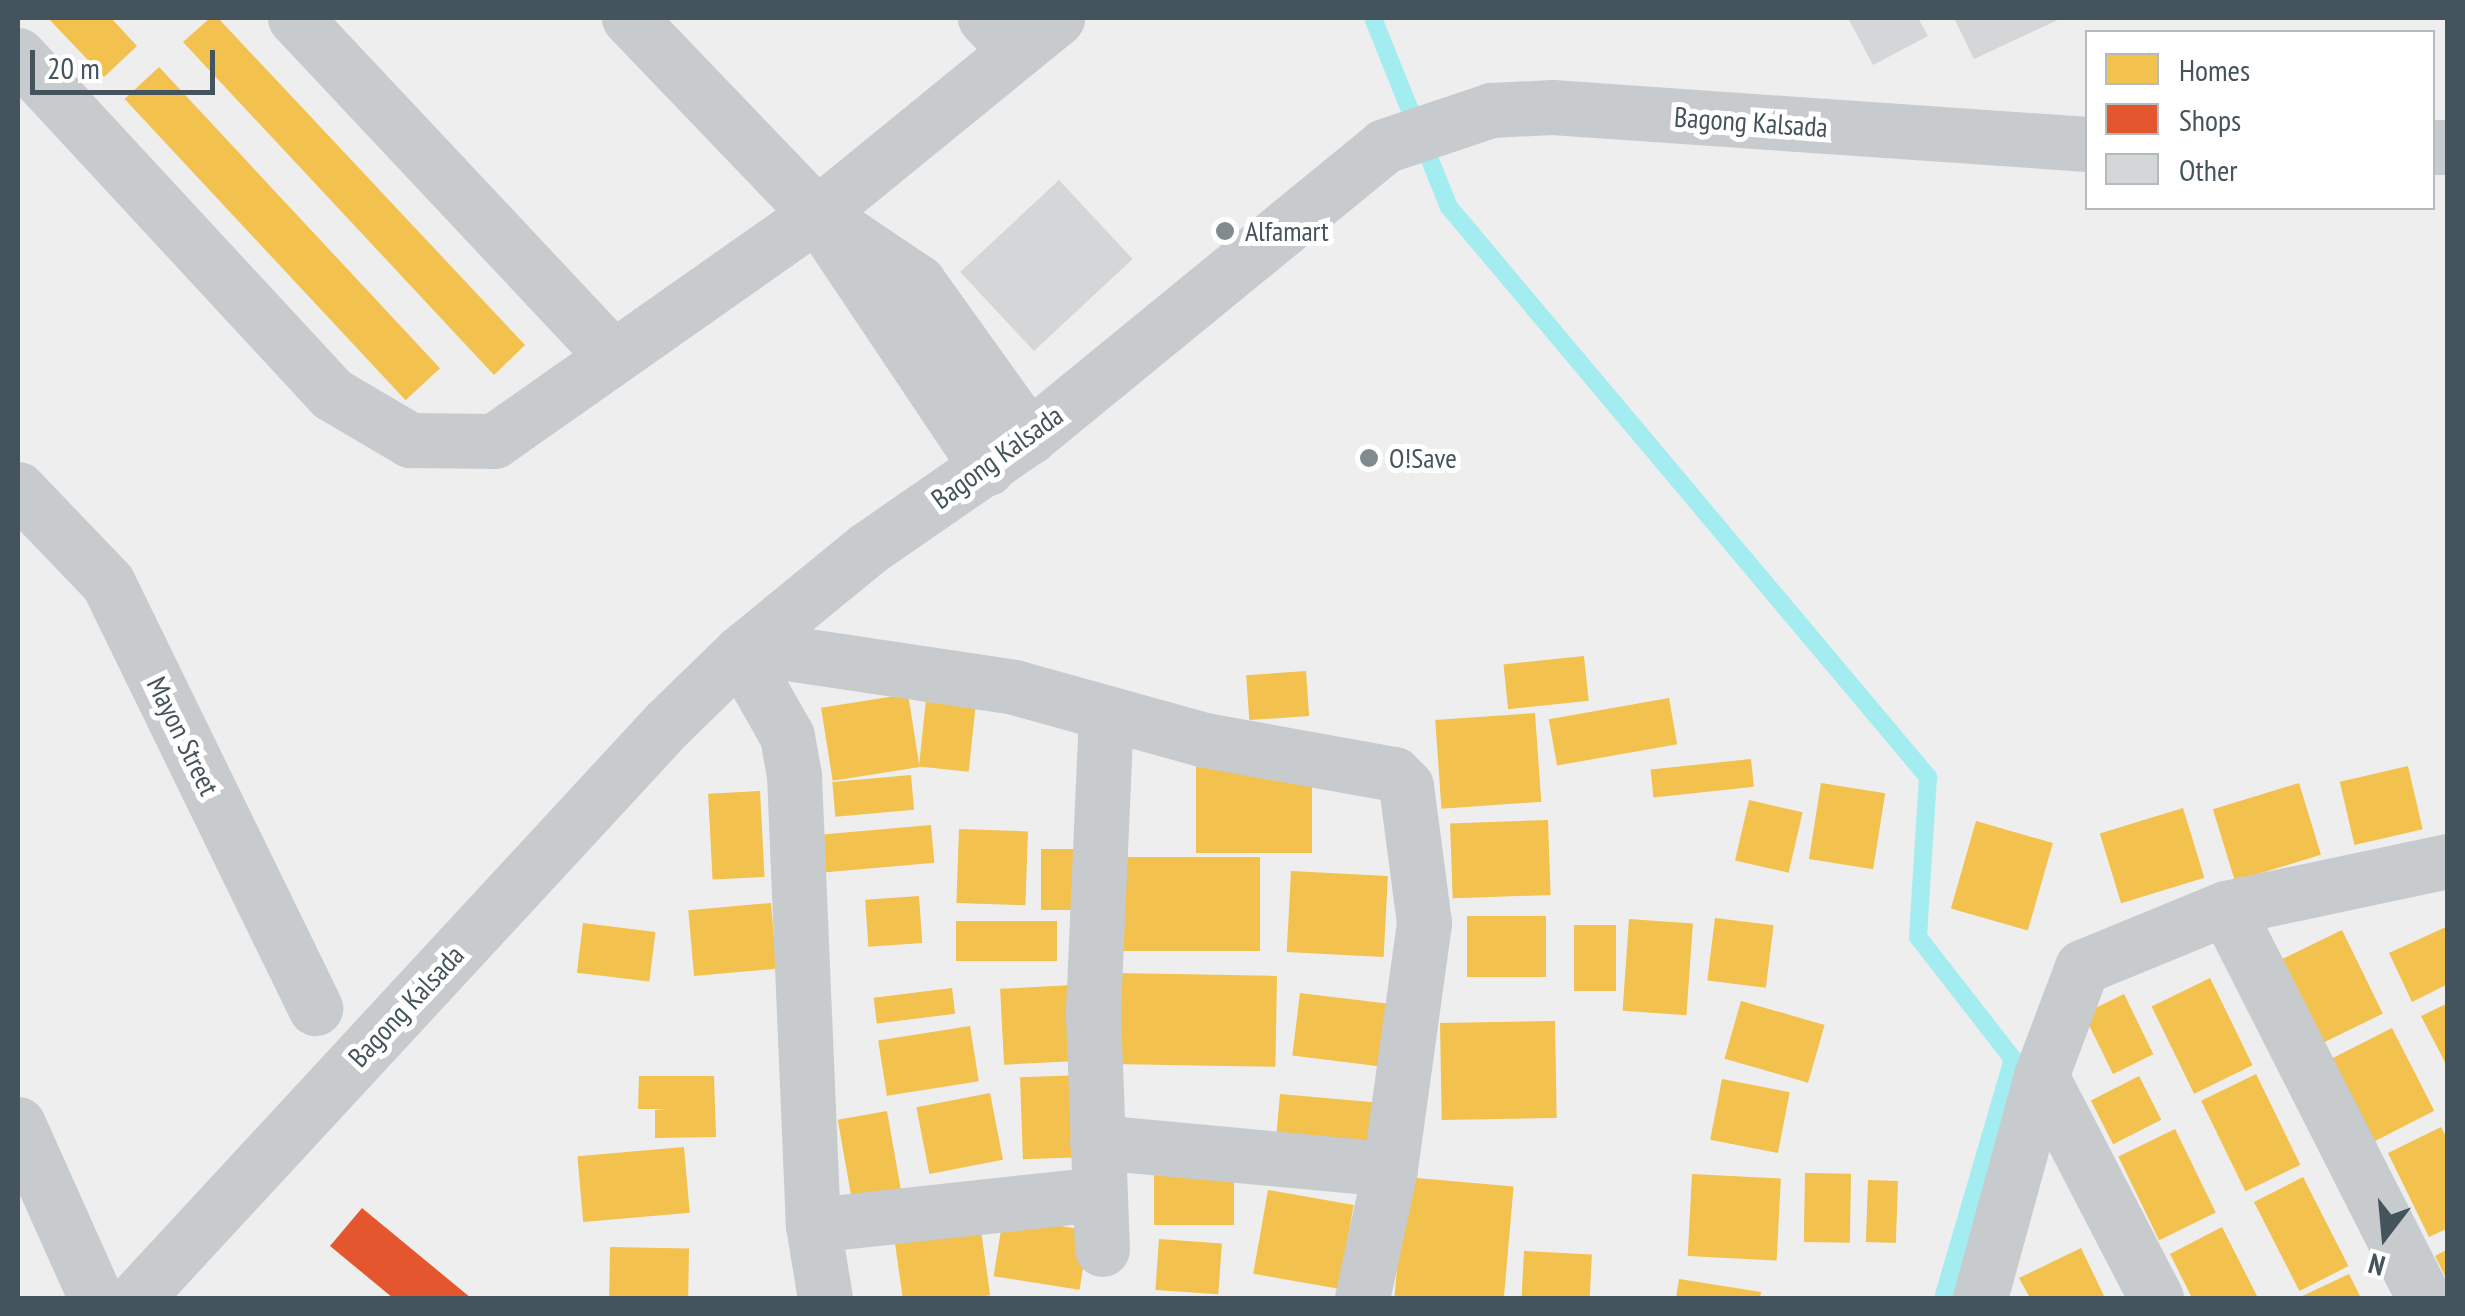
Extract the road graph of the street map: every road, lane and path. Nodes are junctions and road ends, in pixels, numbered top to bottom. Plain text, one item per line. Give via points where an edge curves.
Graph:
1 (294, 18) edge
2 (629, 18) edge
3 (1020, 28) edge
4 (18, 54) edge
5 (2085, 144) edge
6 (817, 214) junction
7 (612, 355) junction
8 (1008, 453) junction
9 (18, 489) edge
10 (744, 650) junction
11 (1106, 712) junction
12 (2448, 861) edge
13 (2226, 908) junction
14 (314, 1008) dead end
15 (2041, 1076) junction
16 (18, 1124) edge
17 (1098, 1168) junction
18 (1390, 1168) junction
19 (813, 1225) junction
20 (1102, 1250) dead end
21 (96, 1298) edge
22 (136, 1298) edge
23 (825, 1298) edge
24 (1362, 1298) edge
25 (1980, 1298) edge
26 (2156, 1298) edge
27 (2424, 1298) edge

1 - 7 street
2 - 6 street
3 - 6 street
4 - 7 street via 332,394 410,440 494,441
5 - 8 street, Bagong Kalsada via 1552,107 1491,110 1456,120 1384,146
6 - 7 street
6 - 8 street via 918,282
8 - 10 street, Bagong Kalsada via 867,549
9 - 14 street, Mayon Street via 108,583
10 - 11 street via 1014,687
10 - 19 street via 787,736 794,774
10 - 22 street, Bagong Kalsada via 666,724
11 - 17 street via 1093,1011
11 - 18 street via 1206,740 1394,774 1406,786 1424,923
12 - 13 street
13 - 15 street via 2082,966
13 - 27 street
15 - 25 street
15 - 26 street
16 - 21 street
17 - 18 street
17 - 19 street
17 - 20 street
18 - 24 street
19 - 23 street

